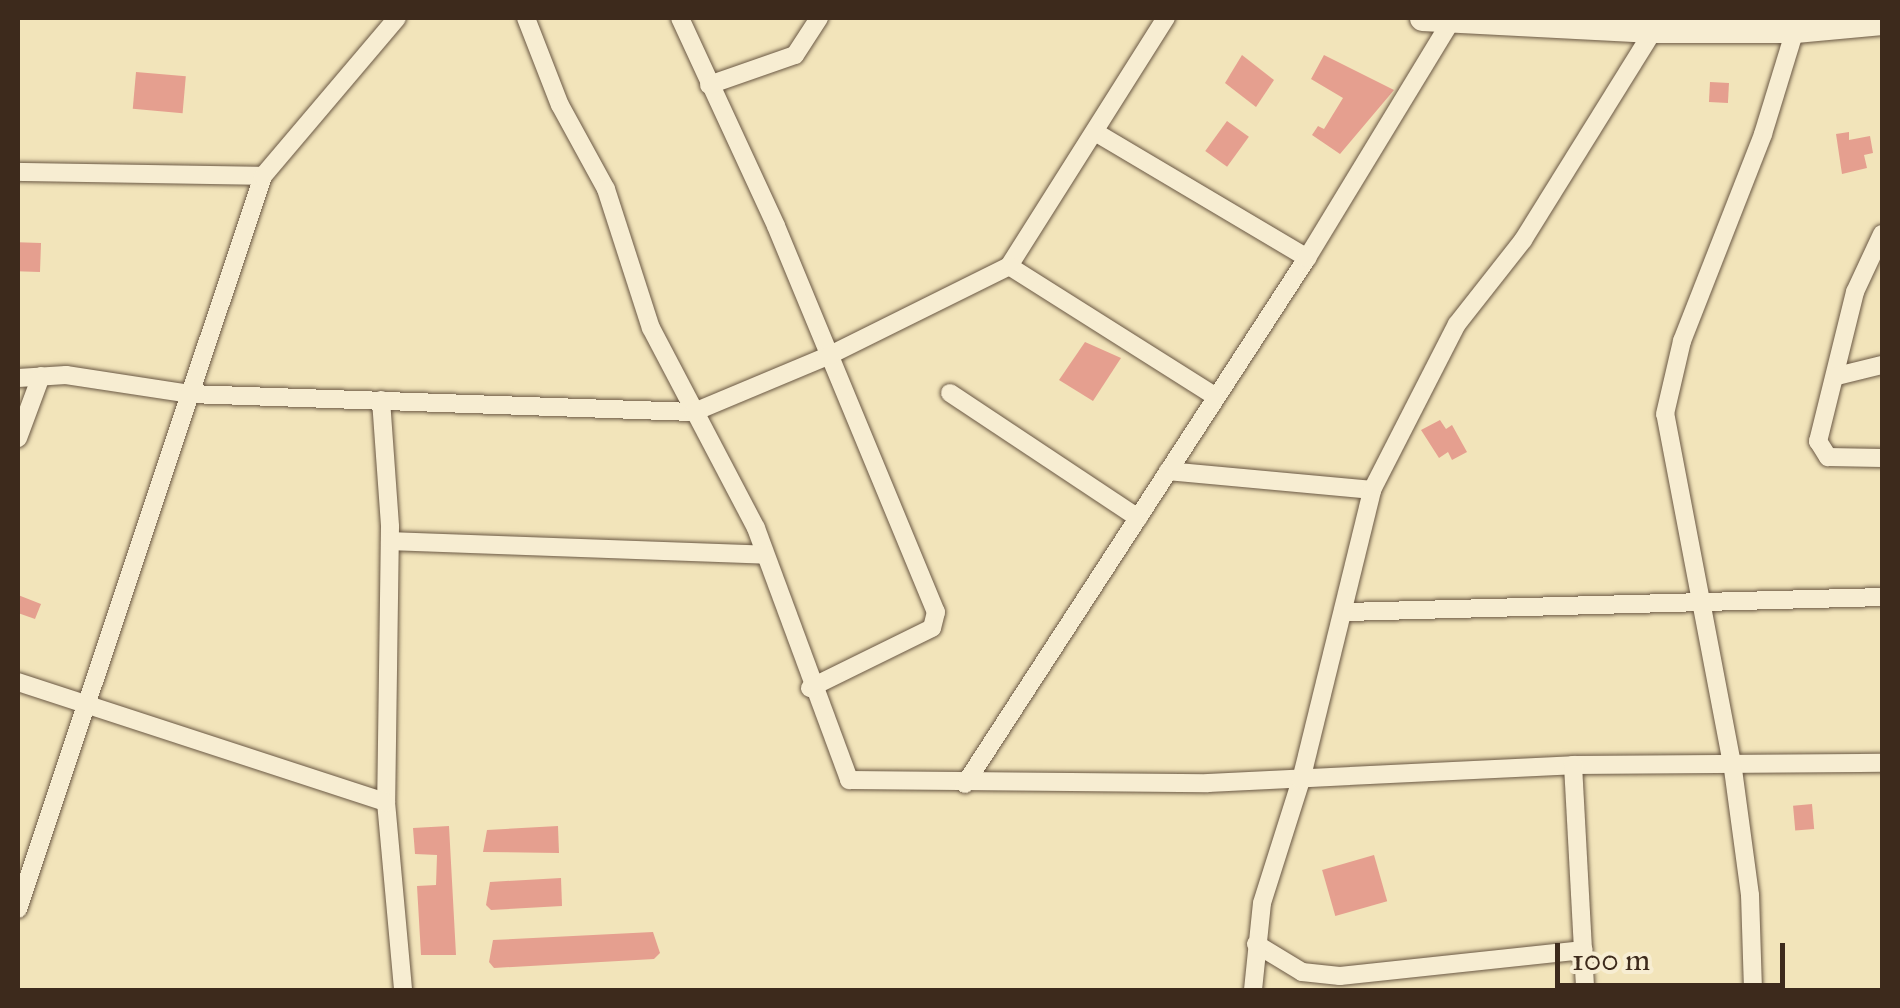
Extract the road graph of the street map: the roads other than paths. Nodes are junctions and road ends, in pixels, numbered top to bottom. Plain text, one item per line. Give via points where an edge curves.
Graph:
1 (526, 18) edge
2 (680, 18) edge
3 (819, 18) edge
4 (1166, 18) edge
5 (1422, 18) edge
6 (387, 21) edge
7 (1451, 21) edge
8 (1882, 22) edge
9 (1657, 24) edge
10 (1796, 30) junction
11 (709, 85) junction
12 (1095, 132) junction
13 (18, 172) edge
14 (263, 176) junction
15 (1882, 234) edge
16 (1307, 258) junction
17 (1008, 266) junction
18 (830, 355) junction
19 (1882, 366) edge
20 (41, 376) junction
21 (1836, 376) junction
22 (18, 378) edge
23 (950, 393) dead end
24 (190, 394) junction
25 (1216, 397) junction
26 (381, 400) junction
27 (694, 412) junction
28 (18, 438) edge
29 (1882, 458) edge
30 (1168, 471) junction
31 (1372, 490) junction
32 (1138, 518) junction
33 (390, 541) junction
34 (766, 555) junction
35 (1882, 597) edge
36 (1699, 599) junction
37 (1346, 612) junction
38 (18, 682) edge
39 (810, 688) junction
40 (87, 702) junction
41 (1882, 763) edge
42 (1573, 766) junction
43 (1733, 769) junction
44 (1301, 780) junction
45 (965, 784) junction
46 (386, 802) junction
47 (18, 909) edge
48 (1256, 944) junction
49 (1584, 950) junction
50 (403, 990) edge
51 (1253, 990) edge
52 (1585, 990) edge
53 (1753, 990) edge

1 - 27 street via 560,105 606,189 650,328
2 - 11 street
3 - 11 street via 795,56
4 - 12 street
5 - 7 main road
6 - 14 street
7 - 9 main road
7 - 16 street
8 - 10 main road
9 - 10 main road
9 - 31 street via 1523,240 1457,324
10 - 36 street via 1669,384 1666,439
11 - 18 street
12 - 16 street
12 - 17 street
13 - 14 street
14 - 24 street
15 - 21 street via 1865,260
16 - 25 street
17 - 18 street
17 - 25 street
18 - 27 street
18 - 39 street via 936,620
19 - 21 street
20 - 22 street
20 - 24 street via 122,380
20 - 28 street
21 - 29 street via 1818,448 1828,456
23 - 32 street
24 - 26 street
24 - 40 street
25 - 30 street
26 - 27 street
26 - 33 street
27 - 34 street
30 - 31 street
30 - 32 street
31 - 37 street
32 - 45 street
33 - 34 street
33 - 46 street
34 - 39 street
35 - 36 street
36 - 37 street
36 - 43 street
37 - 44 street
38 - 40 street
39 - 45 street via 849,780
40 - 46 street
40 - 47 street
41 - 43 street
42 - 43 street
42 - 44 street
42 - 49 street
43 - 53 street via 1750,894
44 - 45 street
44 - 48 street via 1270,866
46 - 50 street
48 - 49 street via 1302,972 1340,976
48 - 51 street
49 - 52 street

